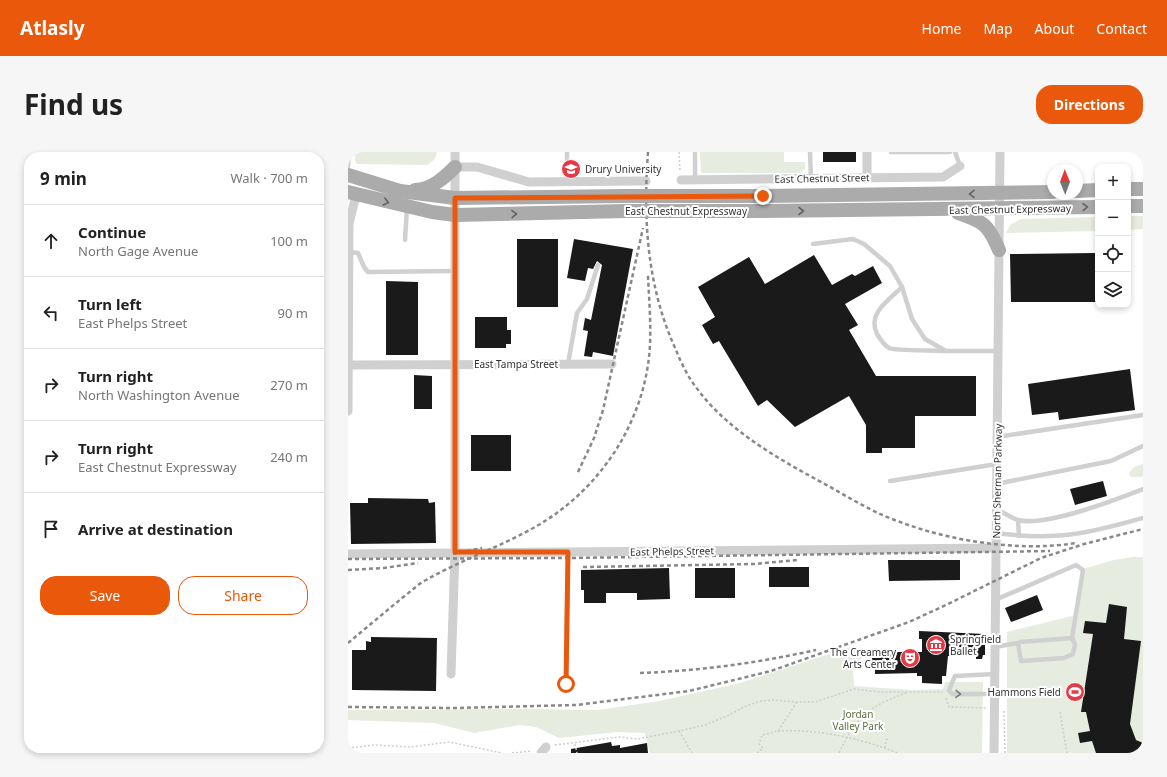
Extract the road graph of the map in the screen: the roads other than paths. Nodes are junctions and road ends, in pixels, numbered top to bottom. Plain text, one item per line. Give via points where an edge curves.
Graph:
1 (349, 152) edge
2 (455, 152) edge
3 (567, 152) edge
4 (695, 152) edge
5 (810, 152) edge
6 (867, 152) edge
7 (891, 152) edge
8 (950, 152) edge
9 (956, 152) edge
10 (1000, 152) edge
11 (960, 166) joint
12 (348, 167) edge
13 (455, 167) junction
14 (348, 175) edge
15 (810, 178) junction
16 (867, 178) junction
17 (646, 180) dead end
18 (680, 180) road end
19 (695, 180) junction
20 (567, 181) junction
21 (1131, 189) edge
22 (1143, 189) edge
23 (1095, 190) edge
24 (400, 191) junction
25 (1083, 191) edge
26 (1047, 192) edge
27 (1000, 193) junction
28 (352, 194) edge
29 (455, 198) junction
30 (1131, 206) edge
31 (1143, 206) edge
32 (408, 207) junction
33 (1095, 207) edge
34 (999, 209) junction
35 (948, 210) junction
36 (455, 215) junction
37 (349, 224) edge
38 (406, 240) dead end
39 (813, 244) dead end
40 (999, 250) junction
41 (349, 252) junction
42 (598, 265) dead end
43 (454, 271) junction
44 (902, 287) junction
45 (348, 288) edge
46 (348, 329) edge
47 (946, 351) junction
48 (998, 351) junction
49 (454, 364) junction
50 (568, 364) junction
51 (612, 364) dead end
52 (348, 365) edge
53 (348, 411) edge
54 (1143, 415) edge
55 (997, 437) junction
56 (1143, 446) edge
57 (997, 464) junction
58 (890, 481) dead end
59 (996, 484) junction
60 (1143, 489) edge
61 (996, 508) junction
62 (1143, 518) edge
63 (1018, 520) junction
64 (996, 533) junction
65 (1020, 536) junction
66 (996, 548) junction
67 (455, 552) junction
68 (568, 552) junction
69 (348, 554) edge
70 (995, 600) junction
71 (1072, 638) junction
72 (1018, 643) junction
73 (995, 647) junction
74 (452, 674) dead end
75 (995, 674) junction
76 (566, 684) dead end
77 (994, 694) junction
78 (994, 753) edge

1 - 12 lane
2 - 13 street
3 - 20 lane
4 - 19 lane
5 - 15 lane
6 - 16 street
7 - 8 lane
9 - 11 lane
10 - 27 street, North Sherman Parkway
11 - 16 street, East Chestnut Street via 943,177
13 - 20 street via 477,167 529,182
13 - 24 main road via 442,181 422,190
13 - 29 street
14 - 24 main road, East Chestnut Expressway
15 - 16 street, East Chestnut Street
15 - 19 street, East Chestnut Street
17 - 20 street
18 - 19 street, East Chestnut Street
21 - 22 main road
23 - 25 main road, East Chestnut Expressway
24 - 29 main road, East Chestnut Expressway
26 - 27 main road, East Chestnut Expressway
27 -> 29 main road, East Chestnut Expressway, bridge
27 - 34 street, North Sherman Parkway
28 -> 32 main road, East Chestnut Expressway
28 - 37 street
29 - 36 street
30 - 31 main road
32 - 36 main road, East Chestnut Expressway
32 - 38 lane
34 -> 33 main road, East Chestnut Expressway
34 - 35 main road, East Chestnut Expressway
34 - 40 street, North Sherman Parkway
36 -> 35 main road, East Chestnut Expressway, bridge via 626,211
35 - 40 main road via 980,221 992,232
36 - 43 street
37 - 41 street
39 - 44 lane via 853,239 864,244 890,266
40 - 48 street, North Sherman Parkway
41 - 43 lane via 358,252 368,272
41 - 45 street
42 - 50 lane via 587,298 577,313
43 - 49 street
44 - 47 lane via 912,319 925,338
44 - 47 lane via 879,309 874,318 881,341 890,348
45 - 46 street
46 - 52 street
47 - 48 lane
48 - 55 street, North Sherman Parkway
49 - 50 street, East Tampa Street
49 - 52 street, East Tampa Street
49 - 67 street
50 - 51 street, East Tampa Street
52 - 53 street
54 - 55 lane
55 - 57 street, North Sherman Parkway
56 - 59 lane via 1110,461
57 - 58 lane
57 - 59 street, North Sherman Parkway
59 - 61 street, North Sherman Parkway
60 - 63 lane via 1078,512 1042,520
61 - 63 lane
61 - 64 street, North Sherman Parkway
62 - 65 lane via 1090,533 1045,538
63 - 65 lane
64 - 65 lane
64 - 66 street, North Sherman Parkway
66 - 68 street, East Phelps Street
66 - 70 street, North Sherman Parkway
67 - 68 street, East Phelps Street
67 - 69 street, East Phelps Street
67 - 74 street
68 - 76 lane
70 - 71 lane via 1076,565 1083,570
70 - 73 street, North Sherman Parkway
71 - 72 lane
71 - 72 lane via 1075,644 1073,654 1064,658 1021,661
72 - 73 lane
73 - 75 street, North Sherman Parkway
75 - 77 street, North Sherman Parkway
75 -> 77 lane via 959,674 955,676 949,690 952,694
77 - 78 street, North Sherman Parkway

